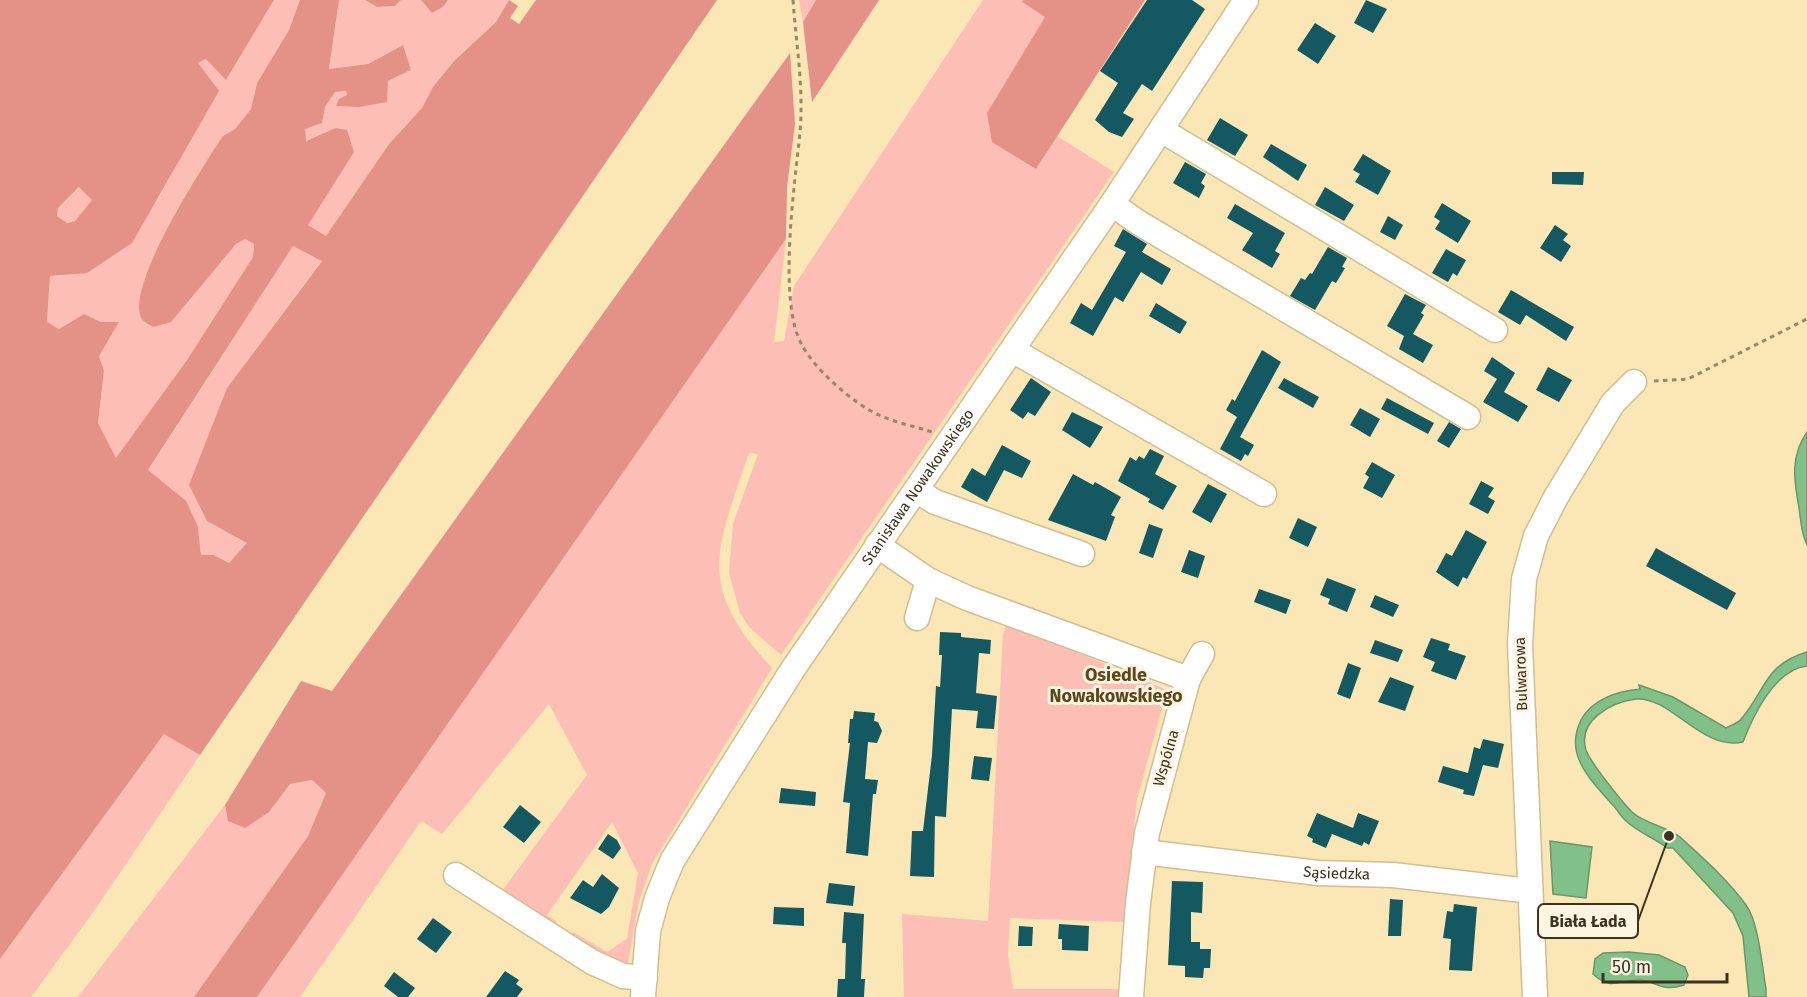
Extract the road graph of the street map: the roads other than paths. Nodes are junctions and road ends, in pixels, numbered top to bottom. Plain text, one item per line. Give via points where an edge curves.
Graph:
1 (1246, 0) edge
2 (1161, 130) junction
3 (1112, 204) junction
4 (1495, 330) dead end
5 (1012, 350) junction
6 (1634, 382) road end
7 (1468, 417) dead end
8 (916, 490) junction
9 (1264, 494) dead end
10 (878, 545) junction
11 (1082, 554) dead end
12 (928, 580) junction
13 (917, 618) dead end
14 (1202, 654) dead end
15 (1188, 679) junction
16 (1144, 852) junction
17 (456, 875) dead end
18 (1530, 891) junction
19 (644, 988) edge
20 (1131, 997) edge
21 (1536, 997) edge

1 - 2 street, Stanisława Nowakowskiego
2 - 3 street, Stanisława Nowakowskiego
2 - 4 street
3 - 5 street, Stanisława Nowakowskiego
3 - 7 street
5 - 8 street, Stanisława Nowakowskiego
5 - 9 street
6 - 18 street, Bulwarowa via 1613,403 1556,497 1536,536 1524,579 1520,644
8 - 10 street, Stanisława Nowakowskiego
8 - 11 street via 935,502
10 - 12 street
10 - 19 street, Stanisława Nowakowskiego via 780,688 672,861 648,931
12 - 13 street
12 - 15 street via 984,605
14 - 15 street, Wspólna
15 - 16 street, Wspólna via 1156,792
16 - 18 street, Sąsiedzka via 1318,873 1393,874
16 - 20 street, Wspólna
17 - 19 street via 592,962
18 - 21 street, Bulwarowa

